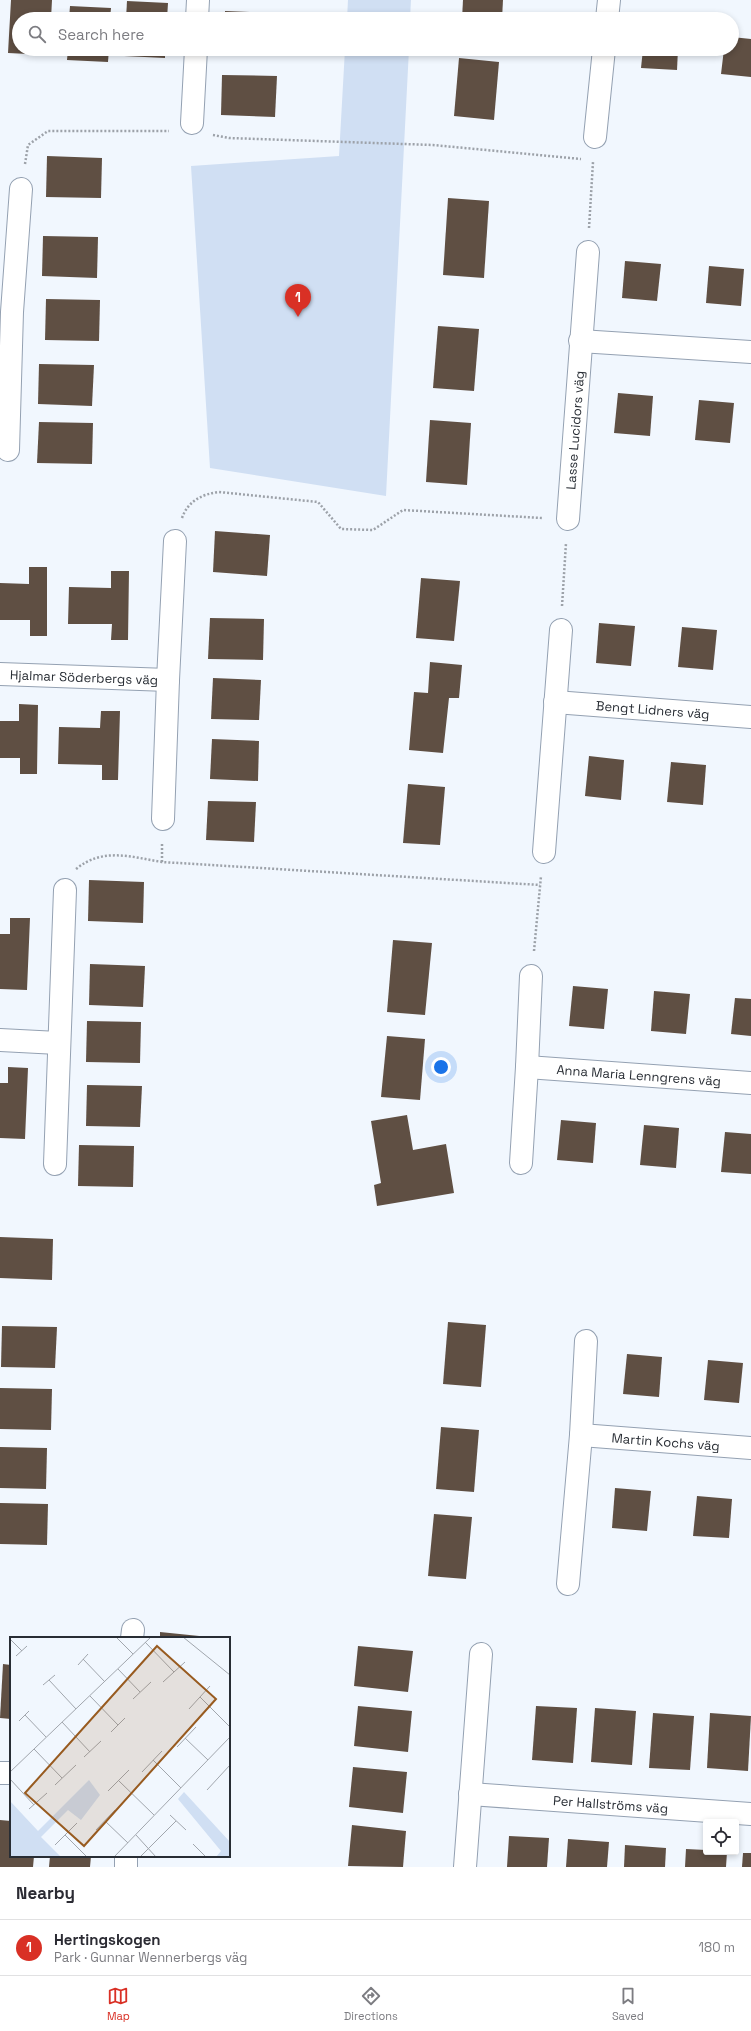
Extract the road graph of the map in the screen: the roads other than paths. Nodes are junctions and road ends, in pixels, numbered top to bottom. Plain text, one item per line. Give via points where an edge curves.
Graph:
1 (198, 0) edge
2 (610, 0) edge
3 (197, 12) edge
4 (609, 12) edge
5 (196, 56) edge
6 (603, 56) edge
7 (196, 127) road end
8 (595, 137) dead end
9 (21, 189) road end
10 (588, 252) road end
11 (6, 312) edge
12 (580, 341) junction
13 (751, 352) edge
14 (8, 450) dead end
15 (568, 519) road end
16 (175, 541) road end
17 (561, 630) road end
18 (0, 674) edge
19 (168, 680) junction
20 (555, 702) junction
21 (751, 717) edge
22 (163, 819) dead end
23 (544, 852) road end
24 (65, 890) road end
25 (531, 976) road end
26 (0, 1040) edge
27 (58, 1043) junction
28 (527, 1067) junction
29 (751, 1083) edge
30 (520, 1163) dead end
31 (55, 1164) dead end
32 (586, 1341) dead end
33 (581, 1435) junction
34 (751, 1448) edge
35 (568, 1584) dead end
36 (481, 1654) dead end
37 (0, 1773) edge
38 (10, 1774) edge
39 (470, 1794) junction
40 (751, 1814) edge
41 (465, 1867) edge

1 - 3 street
2 - 4 street
5 - 7 street
6 - 8 street
9 - 11 street
10 - 12 street, Lasse Lucidors väg
11 - 14 street
12 - 13 street
12 - 15 street, Lasse Lucidors väg
16 - 19 street, Hjalmar Söderbergs väg
17 - 20 street
18 - 19 street, Hjalmar Söderbergs väg
19 - 22 street, Hjalmar Söderbergs väg
20 - 21 street, Bengt Lidners väg
20 - 23 street
24 - 27 street
25 - 28 street
26 - 27 street
27 - 31 street
28 - 29 street, Anna Maria Lenngrens väg
28 - 30 street
32 - 33 street
33 - 34 street, Martin Kochs väg
33 - 35 street
36 - 39 street
37 - 38 street
39 - 40 street, Per Hallströms väg
39 - 41 street

